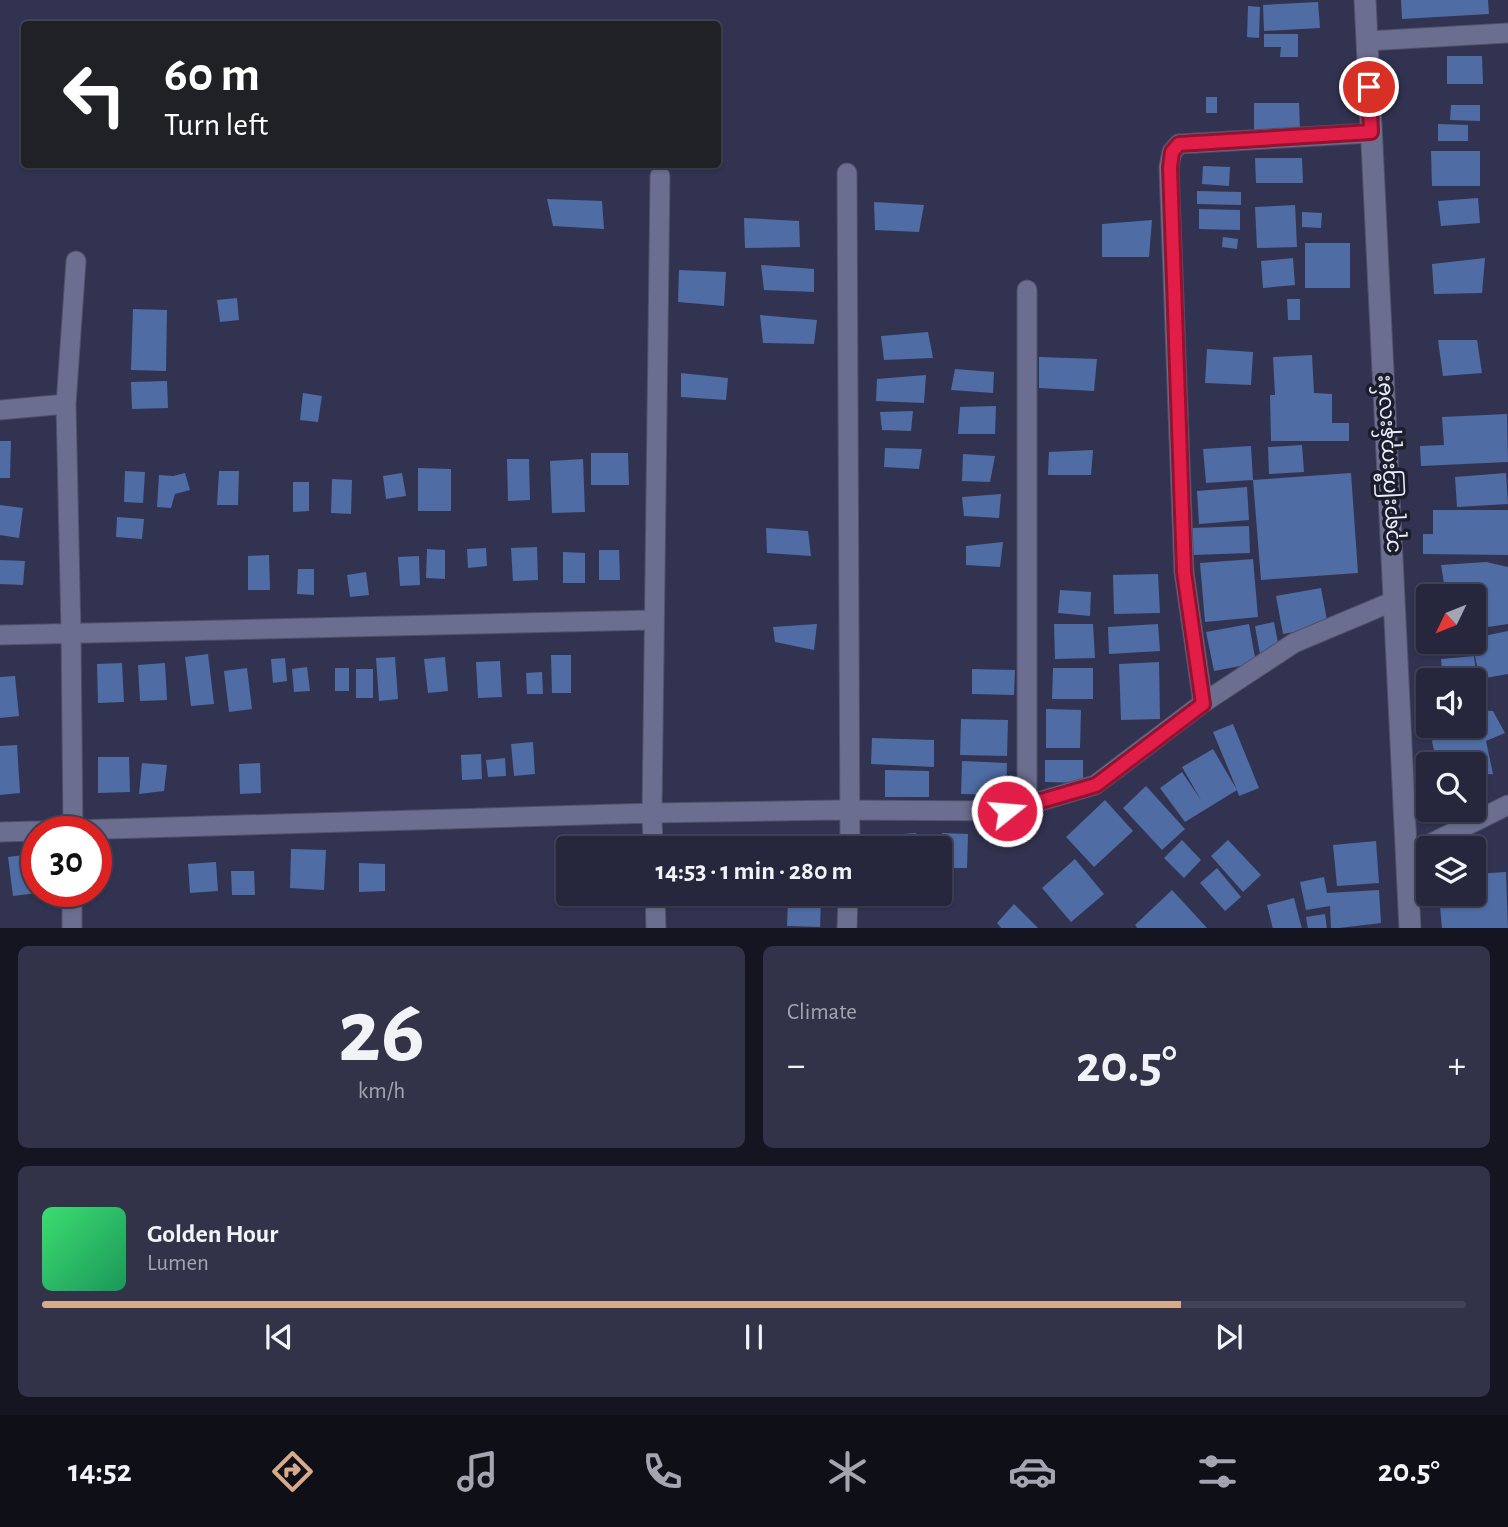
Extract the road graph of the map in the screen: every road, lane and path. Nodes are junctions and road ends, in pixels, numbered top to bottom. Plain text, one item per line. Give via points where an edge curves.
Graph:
1 (1365, 0) edge
2 (1508, 33) edge
3 (1367, 41) junction
4 (1371, 132) junction
5 (847, 173) dead end
6 (660, 177) dead end
7 (76, 261) dead end
8 (1027, 290) dead end
9 (66, 404) junction
10 (0, 410) edge
11 (1394, 601) junction
12 (654, 620) junction
13 (71, 633) junction
14 (0, 635) edge
15 (1203, 704) junction
16 (1027, 805) junction
17 (1508, 805) edge
18 (851, 810) junction
19 (652, 813) junction
20 (73, 816) edge
21 (112, 830) edge
22 (21, 831) edge
23 (0, 832) edge
24 (653, 836) edge
25 (850, 836) edge
26 (1406, 856) junction
27 (655, 906) edge
28 (848, 906) edge
29 (72, 907) edge
30 (72, 928) edge
31 (656, 928) edge
32 (847, 928) edge
33 (1410, 928) edge

1 - 3 street, ဘုရားကြီးကုန်းလမ်း
2 - 3 street
3 - 4 street, ဘုရားကြီးကုန်းလမ်း
4 - 11 street, ဘုရားကြီးကုန်းလမ်း
4 - 15 street via 1179,144 1172,152 1184,572
5 - 18 street
6 - 12 street
7 - 9 street
8 - 16 street
9 - 10 street
9 - 13 street
11 - 15 street via 1294,643
11 - 26 street, ဘုရားကြီးကုန်းလမ်း
12 - 13 street
12 - 19 street
13 - 14 street
13 - 20 street
15 - 16 street via 1096,785
16 - 18 street via 1007,811
17 - 26 street
18 - 19 street
18 - 25 street
19 - 21 street
19 - 24 street
22 - 23 street
26 - 33 street, ဘုရားကြီးကုန်းလမ်း
27 - 31 street
28 - 32 street
29 - 30 street

